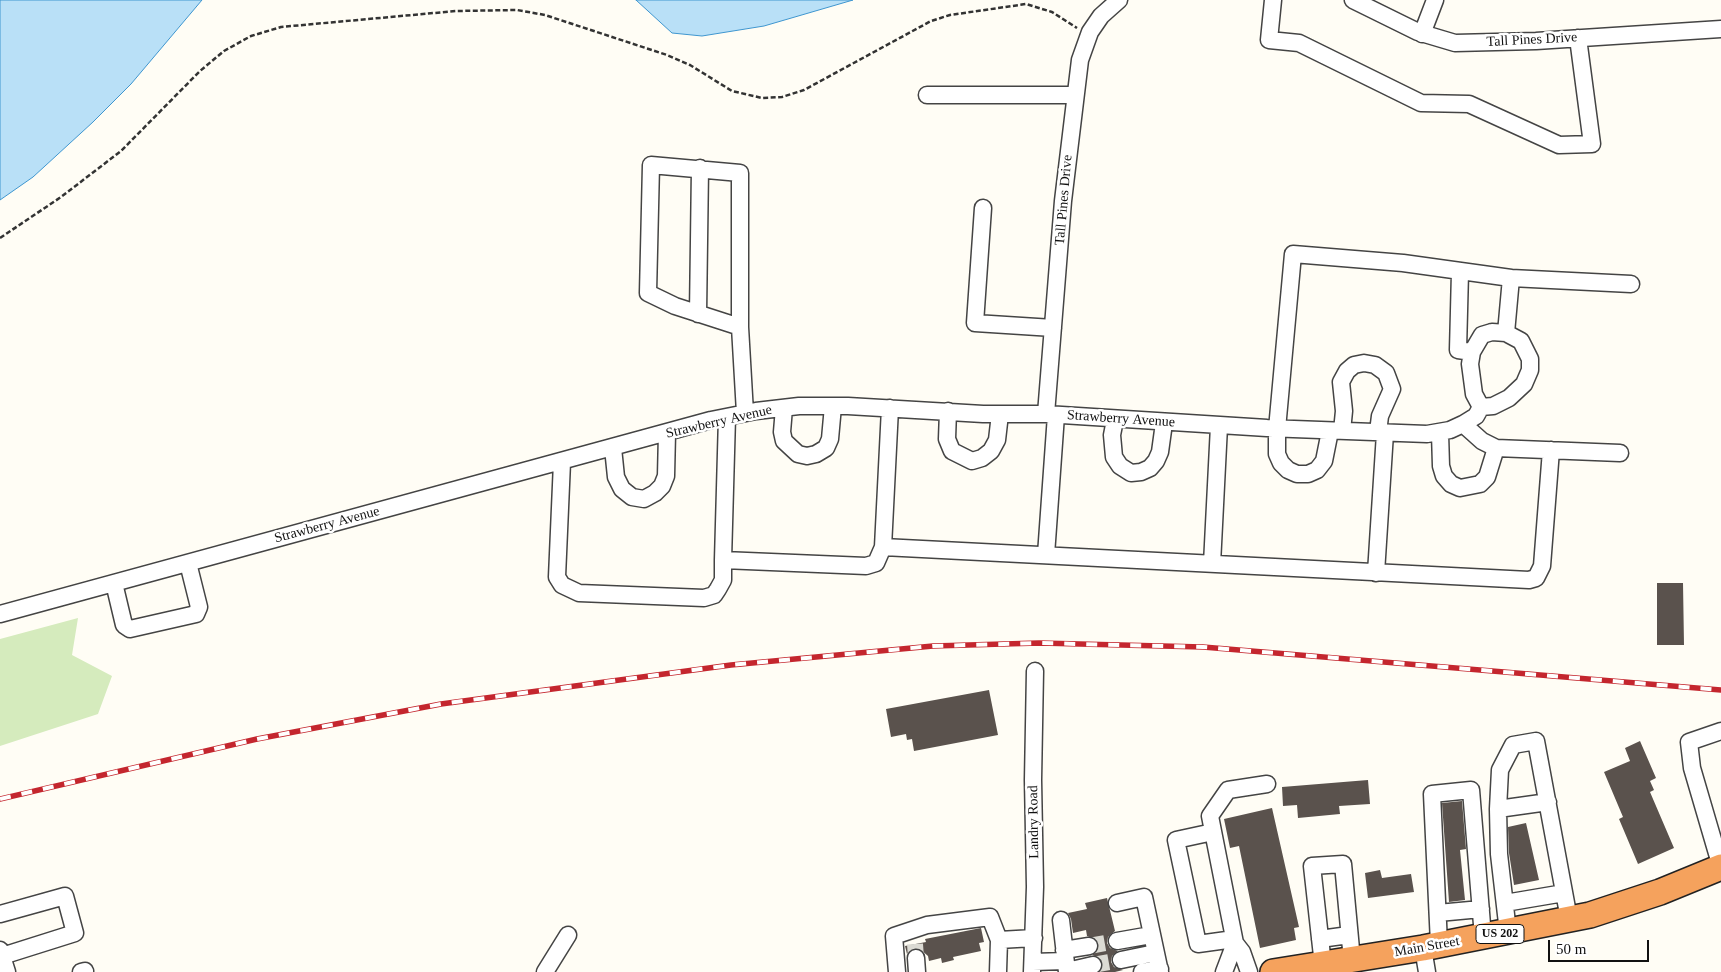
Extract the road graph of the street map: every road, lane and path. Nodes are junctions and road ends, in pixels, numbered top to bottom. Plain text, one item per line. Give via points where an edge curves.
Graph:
1 (1119, 0) edge
2 (1273, 0) edge
3 (1353, 0) edge
4 (1435, 0) edge
5 (1721, 28) edge
6 (1078, 29) dead end
7 (1422, 34) junction
8 (1578, 38) junction
9 (927, 95) dead end
10 (1074, 95) junction
11 (700, 168) junction
12 (983, 208) dead end
13 (0, 238) edge
14 (1460, 272) junction
15 (1511, 278) junction
16 (1631, 284) dead end
17 (698, 314) junction
18 (740, 327) junction
19 (1053, 328) junction
20 (1506, 332) junction
21 (1472, 352) junction
22 (833, 406) junction
23 (1481, 407) junction
24 (784, 408) junction
25 (890, 408) junction
26 (948, 411) junction
27 (745, 413) junction
28 (1000, 414) junction
29 (1051, 414) junction
30 (727, 417) junction
31 (1115, 420) junction
32 (1164, 423) junction
33 (1463, 424) junction
34 (1219, 426) junction
35 (1276, 429) junction
36 (1336, 431) junction
37 (1382, 432) junction
38 (667, 433) junction
39 (1440, 433) junction
40 (613, 448) junction
41 (1496, 448) junction
42 (1550, 450) junction
43 (1620, 453) dead end
44 (562, 462) junction
45 (883, 547) junction
46 (1046, 556) junction
47 (724, 560) junction
48 (188, 563) junction
49 (1212, 564) junction
50 (1376, 573) junction
51 (114, 583) junction
52 (0, 614) edge
53 (1035, 672) dead end
54 (1721, 731) edge
55 (1267, 784) dead end
56 (1548, 802) junction
57 (1498, 809) junction
58 (1213, 832) junction
59 (1721, 867) edge
60 (1564, 893) junction
61 (1117, 903) dead end
62 (1505, 903) junction
63 (1481, 909) junction
64 (1438, 913) junction
65 (0, 914) edge
66 (1570, 919) junction
67 (1062, 920) dead end
68 (1319, 932) junction
69 (1508, 932) junction
70 (568, 934) dead end
71 (1151, 934) junction
72 (1349, 935) junction
73 (1483, 937) junction
74 (1034, 938) junction
75 (998, 940) junction
76 (1117, 941) tunnel mouth
77 (1234, 941) junction
78 (1089, 946) tunnel mouth
79 (915, 951) edge
80 (1, 953) edge
81 (1430, 955) edge
82 (1121, 960) tunnel mouth
83 (1352, 960) junction
84 (1066, 963) edge
85 (1093, 965) tunnel mouth
86 (1158, 965) edge
87 (1323, 965) junction
88 (1033, 967) edge
89 (1285, 971) edge
90 (7, 972) edge
91 (546, 972) edge
92 (897, 972) edge
93 (998, 972) edge
94 (1142, 972) edge
95 (1224, 972) edge
96 (1249, 972) edge

1 - 10 street, Tall Pines Drive via 1101,16 1090,32 1080,60
2 - 8 street via 1269,40 1299,43 1421,103 1469,104 1558,145 1592,144
3 - 7 street, Tall Pines Drive
4 - 7 street
5 - 8 street, Tall Pines Drive
6 - 13 path via 1052,12 1026,4 950,15 931,21 804,90 782,97 762,98 732,91 667,55 545,15 517,10 456,11 281,27 251,36 224,51 121,151
7 - 8 street, Tall Pines Drive via 1446,42 1467,44
9 - 10 street
10 - 19 street, Tall Pines Drive
11 - 17 street
11 - 17 street via 651,164 648,293
11 - 18 street via 740,173
12 - 19 street via 975,323
14 - 15 street
14 - 21 street via 1458,350
14 - 35 street via 1403,263 1293,254
15 - 16 street
15 - 20 street
17 - 18 street
18 - 27 street
19 - 29 street, Tall Pines Drive
20 - 21 street via 1482,335
20 - 23 street, Strawberry Avenue via 1526,348 1530,370 1524,384 1509,398 1493,406
21 - 23 street via 1471,380
22 - 24 street, Strawberry Avenue
22 - 24 street via 826,448 807,456 798,454 784,441
22 - 25 street, Strawberry Avenue
23 - 33 street, Strawberry Avenue via 1476,416
24 - 27 street, Strawberry Avenue
25 - 26 street, Strawberry Avenue
25 - 45 street
26 - 28 street, Strawberry Avenue
26 - 28 street via 947,439 952,451 972,460 991,451 997,440
27 - 30 street, Strawberry Avenue
28 - 29 street, Strawberry Avenue
29 - 31 street, Strawberry Avenue
29 - 46 street, Tall Pines Drive
30 - 38 street, Strawberry Avenue
30 - 47 street
31 - 32 street, Strawberry Avenue
31 - 32 street via 1114,457 1131,473 1142,472 1156,461
32 - 34 street, Strawberry Avenue
33 - 39 street, Strawberry Avenue
33 - 41 street via 1482,441
34 - 35 street, Strawberry Avenue
34 - 49 street
35 - 36 street, Strawberry Avenue
35 - 36 street via 1277,454 1281,463 1297,474 1317,470
36 - 37 street, Strawberry Avenue
36 - 37 street via 1344,410 1341,382 1347,370 1364,363 1375,365 1386,373 1392,389 1380,416
37 - 39 street, Strawberry Avenue
37 - 50 street
38 - 40 street, Strawberry Avenue
38 - 40 street via 666,476 655,494 644,499 622,489 616,477
39 - 41 street via 1444,476 1460,488 1480,484 1487,477
40 - 44 street, Strawberry Avenue
41 - 42 street
42 - 43 street
42 - 50 street via 1542,566 1536,578
44 - 47 street via 556,577 562,585 579,592 704,598 718,590 723,580
44 - 48 street, Strawberry Avenue
45 - 46 street
45 - 47 street via 876,563 866,566
46 - 49 street
48 - 51 street, Strawberry Avenue
48 - 51 street via 199,607 196,614 130,629 124,625
49 - 50 street
51 - 52 street, Strawberry Avenue
53 - 74 street, Landry Road
54 - 59 street via 1689,742 1692,768
55 - 58 street via 1228,790 1210,816
56 - 57 street
56 - 57 street via 1536,741 1512,745 1500,770
56 - 60 street
57 - 62 street
58 - 77 street
58 - 77 street via 1176,840 1198,944
59 - 66 highway, Main Street / US 202 via 1660,892
60 - 62 street
60 - 66 street
61 - 71 street via 1144,897
62 - 69 street
63 - 64 street
63 - 64 street via 1472,790 1432,794
63 - 73 street
64 - 81 street
65 - 80 street via 65,896 76,933
66 - 69 highway, Main Street / US 202
67 - 84 street
68 - 72 street
68 - 72 street via 1312,866 1343,864
68 - 87 street
69 - 73 highway, Main Street / US 202
70 - 91 street
71 - 76 street
71 - 86 street
72 - 83 street
73 - 81 highway, Main Street / US 202
74 - 75 street
74 - 88 street, Landry Road
75 - 79 street via 990,917 927,925
75 - 93 street
77 - 95 street
77 - 96 street
78 - 84 street
79 - 92 street via 894,936
80 - 90 street
81 - 83 highway, Main Street / US 202
82 - 86 street
83 - 87 highway, Main Street / US 202
84 - 85 street
84 - 88 street
86 - 94 street
87 - 89 highway, Main Street / US 202

